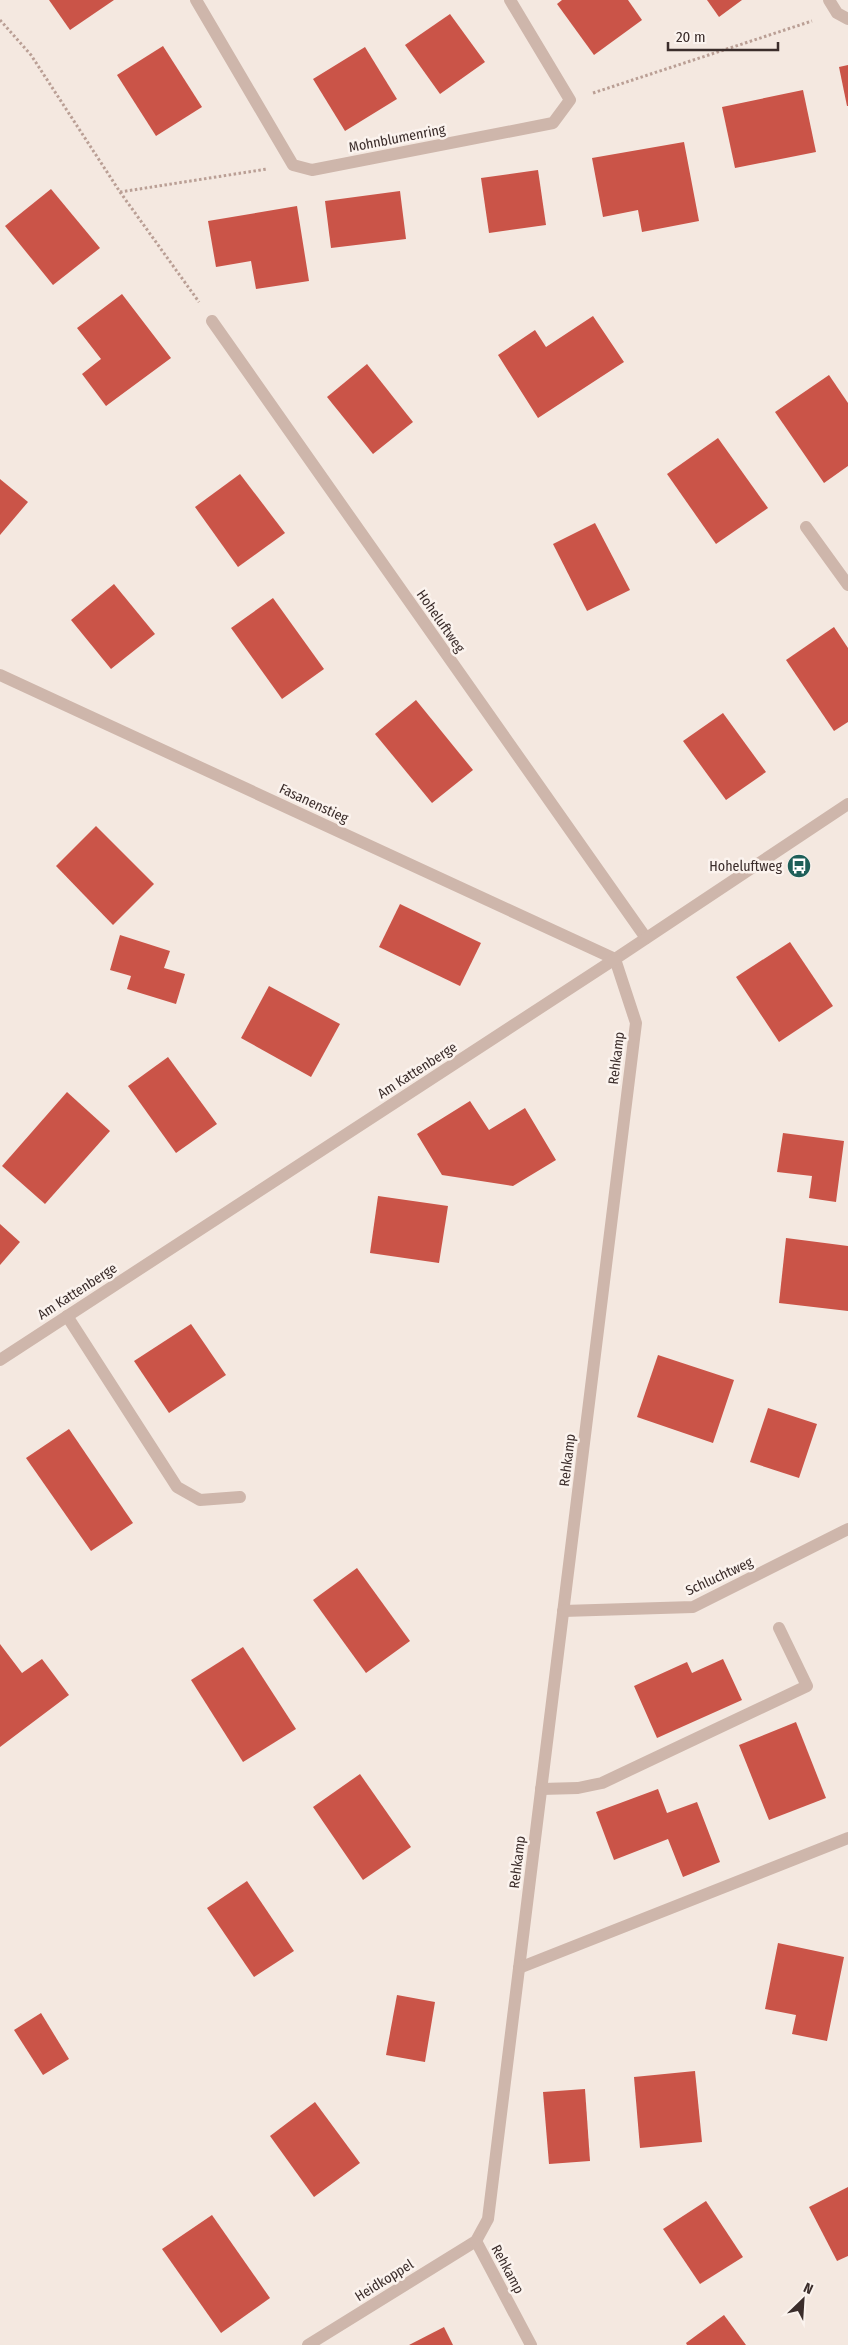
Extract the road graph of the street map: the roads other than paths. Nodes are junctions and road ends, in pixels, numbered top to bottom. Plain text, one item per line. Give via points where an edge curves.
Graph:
1 (196, 0) edge
2 (510, 0) edge
3 (829, 0) edge
4 (842, 16) edge
5 (212, 321) road end
6 (806, 527) dead end
7 (848, 586) edge
8 (0, 675) edge
9 (848, 804) edge
10 (646, 938) junction
11 (615, 959) junction
12 (67, 1316) junction
13 (0, 1360) edge
14 (240, 1497) dead end
15 (848, 1528) edge
16 (563, 1611) junction
17 (779, 1628) dead end
18 (541, 1789) junction
19 (848, 1838) edge
20 (519, 1968) junction
21 (476, 2241) junction
22 (308, 2345) edge
23 (531, 2345) edge

1 - 2 street, Mohnblumenring via 293,165 312,170 553,123 570,100
3 - 4 street
5 - 10 street, Hoheluftweg
6 - 7 street
8 - 11 street, Fasanenstieg
9 - 10 street, Am Kattenberge
10 - 11 street, Am Kattenberge
11 - 12 street, Am Kattenberge
11 - 16 street, Rehkamp via 636,1022
12 - 13 street, Am Kattenberge
12 - 14 street via 177,1487 200,1500
15 - 16 street, Schluchtweg via 694,1607
16 - 18 street, Rehkamp
17 - 18 street via 806,1686 602,1783 578,1788
18 - 20 street, Rehkamp
19 - 20 street
20 - 21 street, Rehkamp via 488,2219
21 - 22 street, Heidkoppel
21 - 23 street, Rehkamp

